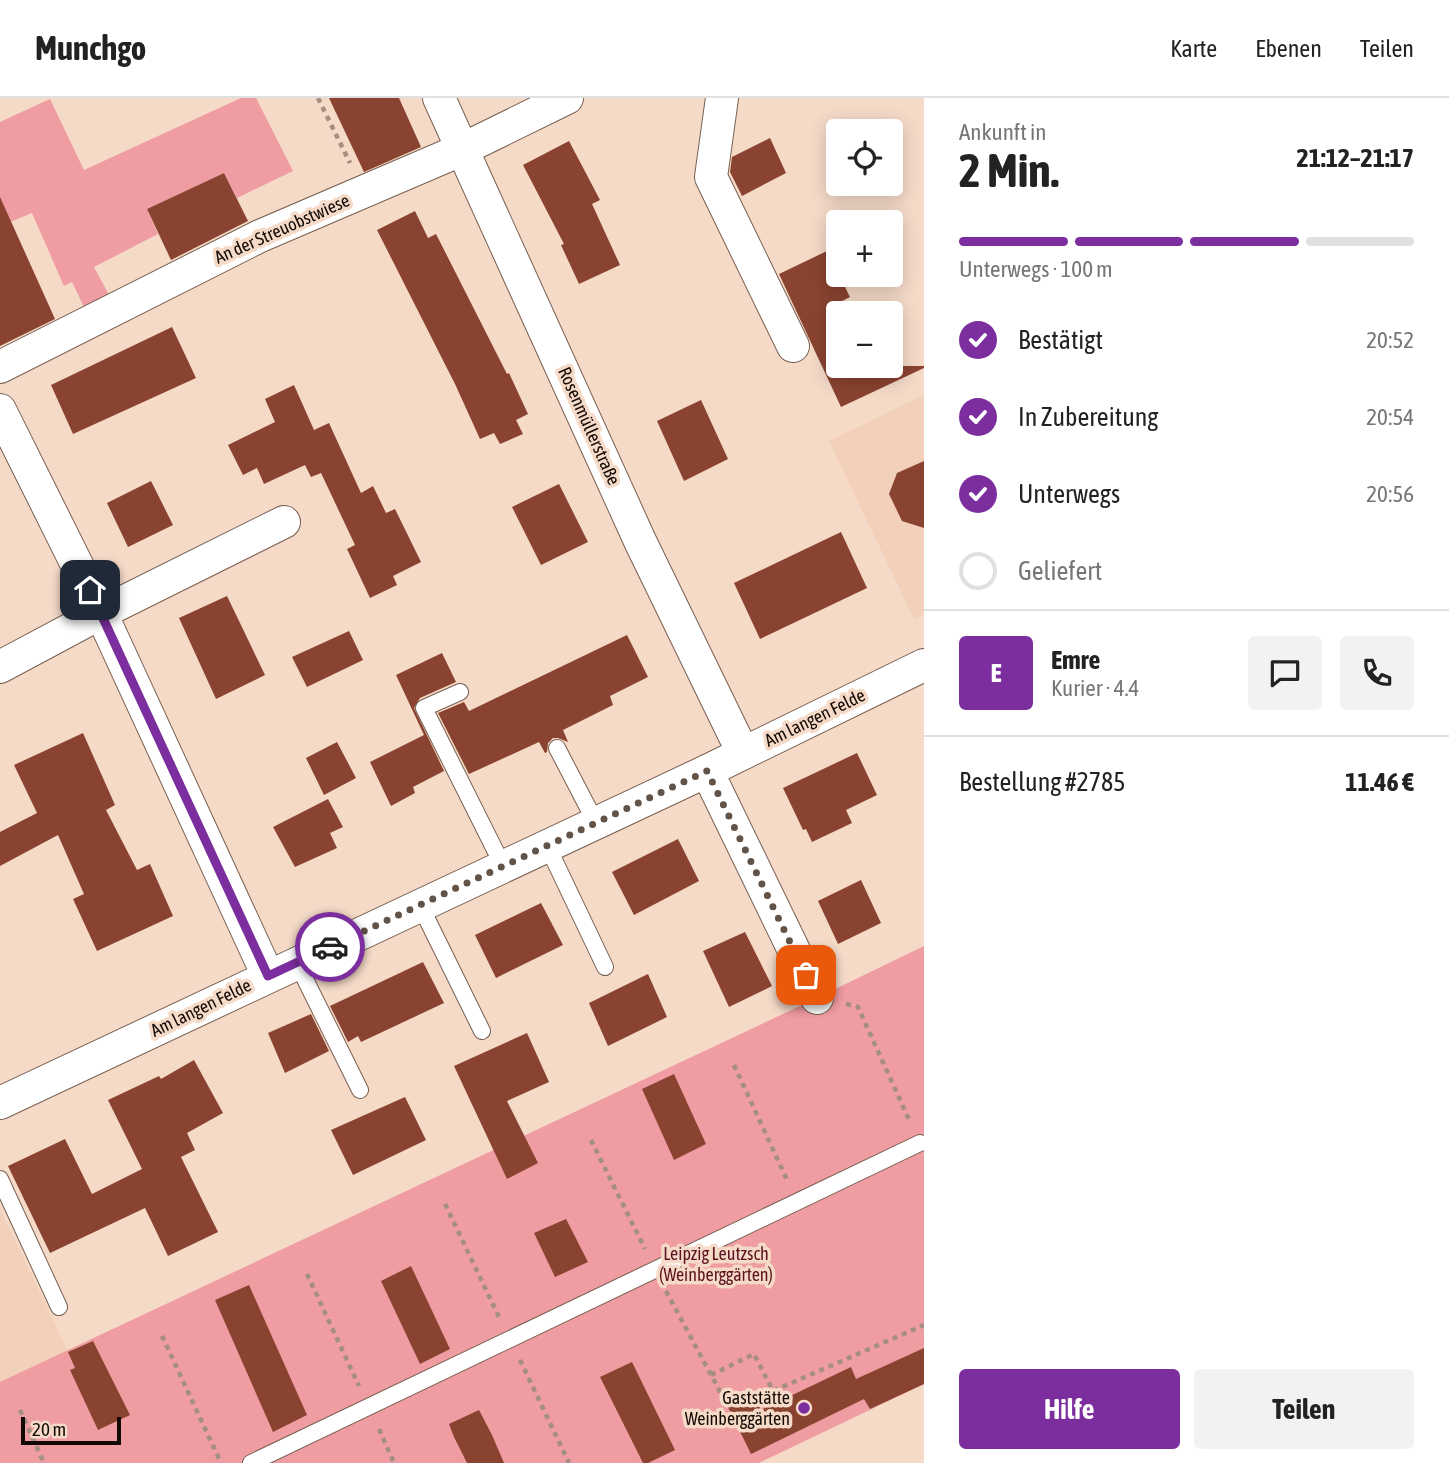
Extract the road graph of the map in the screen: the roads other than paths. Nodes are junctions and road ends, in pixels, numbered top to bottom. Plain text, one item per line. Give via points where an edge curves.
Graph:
1 (439, 98) edge
2 (567, 98) edge
3 (722, 98) edge
4 (463, 149) junction
5 (793, 346) dead end
6 (0, 368) edge
7 (0, 410) edge
8 (284, 522) dead end
9 (101, 613) junction
10 (924, 665) edge
11 (0, 667) edge
12 (460, 692) dead end
13 (557, 748) dead end
14 (743, 753) junction
15 (707, 771) junction
16 (596, 823) junction
17 (547, 845) junction
18 (503, 866) junction
19 (420, 905) junction
20 (297, 963) junction
21 (606, 967) dead end
22 (268, 976) junction
23 (817, 998) road end
24 (482, 1031) dead end
25 (360, 1090) dead end
26 (0, 1103) edge
27 (920, 1143) road end
28 (0, 1179) edge
29 (59, 1307) dead end
30 (251, 1463) edge

1 - 4 street, Rosenmüllerstraße
2 - 4 street, An der Streuobstwiese
3 - 5 street via 711,177
4 - 6 street, An der Streuobstwiese via 260,236
4 - 14 street, Rosenmüllerstraße via 640,541
7 - 9 street
8 - 9 street
9 - 11 street
9 - 22 street
10 - 14 street, Am langen Felde
12 - 18 lane via 424,708
13 - 16 lane
14 - 15 street, Am langen Felde
15 - 16 street, Am langen Felde
15 - 23 street
16 - 17 street, Am langen Felde
17 - 18 street, Am langen Felde
17 - 21 lane
18 - 19 street, Am langen Felde
19 - 20 street, Am langen Felde
19 - 24 lane
20 - 22 street, Am langen Felde
20 - 25 lane
22 - 26 street, Am langen Felde
27 - 30 lane
28 - 29 lane

